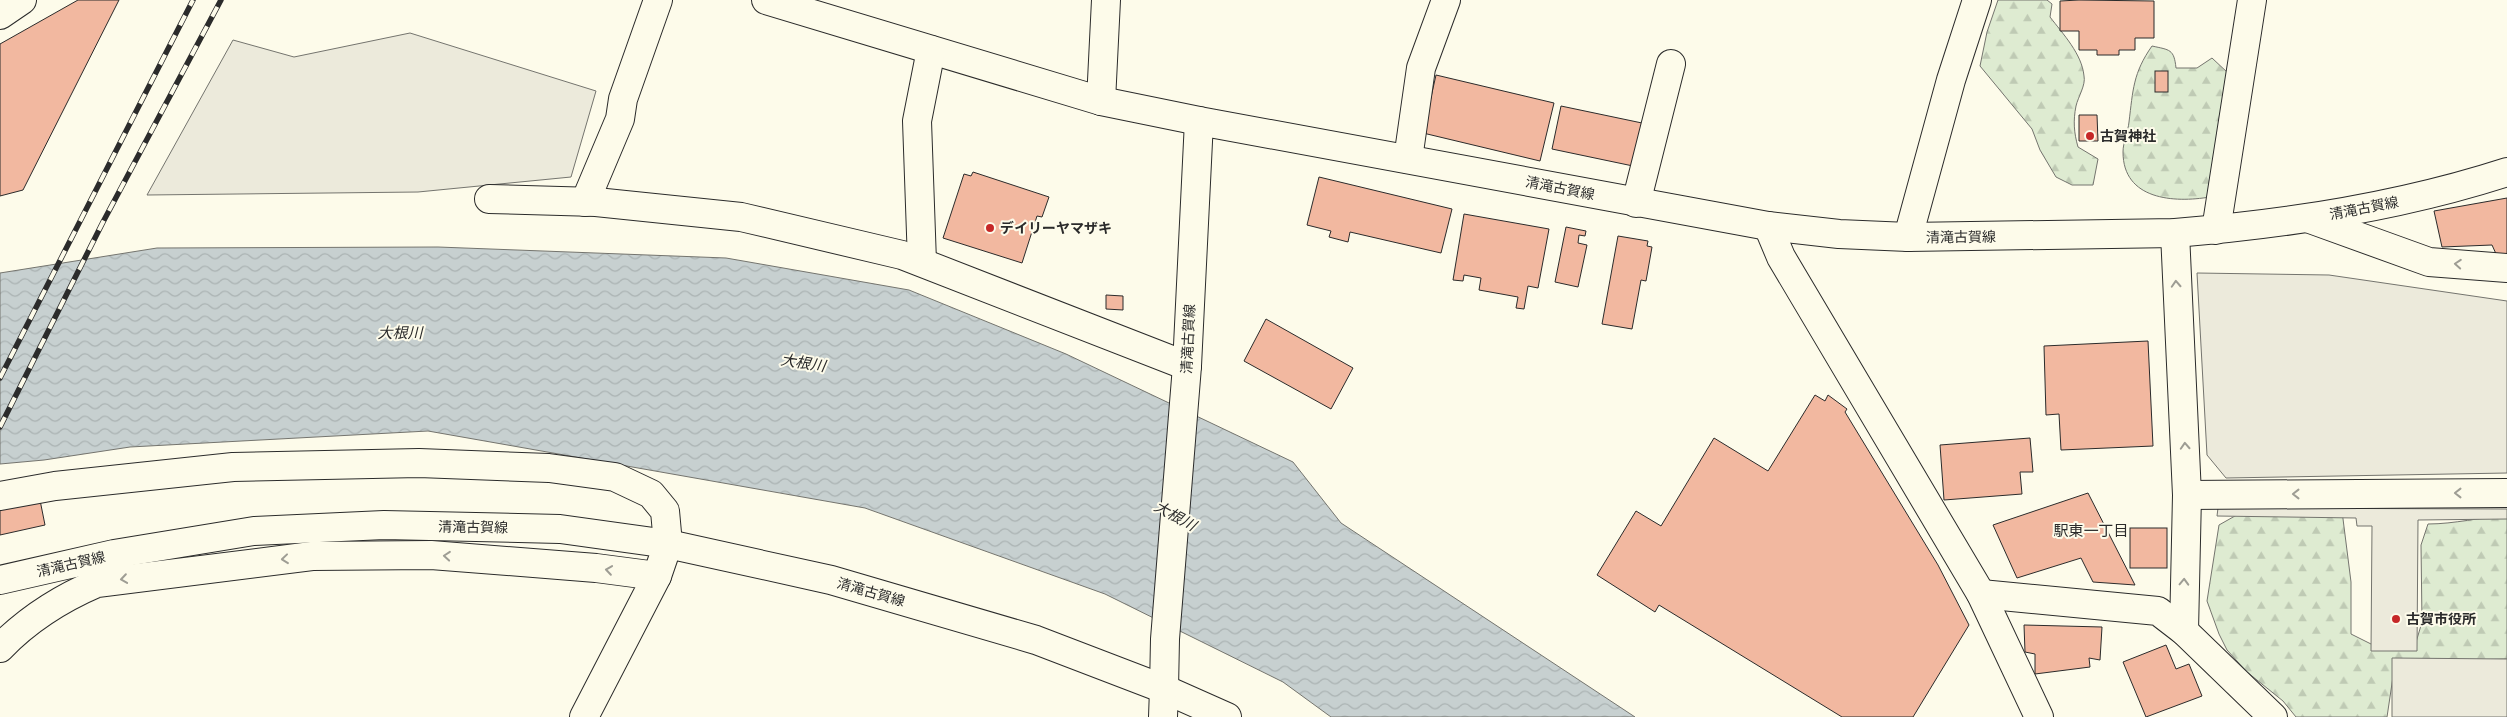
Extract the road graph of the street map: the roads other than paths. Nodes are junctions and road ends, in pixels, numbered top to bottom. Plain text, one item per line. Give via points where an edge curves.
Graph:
1 (22, 0) edge
2 (658, 0) edge
3 (766, 0) edge
4 (1106, 0) edge
5 (1446, 0) edge
6 (1977, 0) edge
7 (2252, 0) edge
8 (811, 6) edge
9 (0, 15) edge
10 (931, 50) junction
11 (1671, 64) dead end
12 (1101, 101) junction
13 (1199, 121) junction
14 (1408, 159) junction
15 (2507, 172) edge
16 (489, 199) dead end
17 (585, 202) junction
18 (1636, 203) junction
19 (2310, 218) junction
20 (1768, 226) junction
21 (2216, 230) junction
22 (2174, 233) junction
23 (1908, 237) junction
24 (922, 262) junction
25 (2507, 268) edge
26 (1187, 366) junction
27 (2507, 493) edge
28 (2187, 495) junction
29 (0, 496) edge
30 (668, 544) junction
31 (657, 576) junction
32 (0, 580) edge
33 (1981, 594) junction
34 (2184, 631) junction
35 (0, 648) edge
36 (1164, 689) junction
37 (584, 717) edge
38 (1163, 717) edge
39 (1227, 717) edge
40 (2039, 717) edge
41 (2273, 717) edge

1 - 9 street
2 - 17 street via 623,99 620,119
3 - 8 street
4 - 12 street
5 - 14 street via 1421,68
6 - 23 street via 1951,80
7 - 21 street
8 - 10 street
10 - 12 street
10 - 24 street via 917,121
11 - 18 street
12 - 13 street
13 - 14 street, 清滝古賀線
13 - 26 street, 清滝古賀線
14 - 18 street, 清滝古賀線
15 - 19 street, 清滝古賀線 via 2366,209
16 - 17 street
17 - 24 street via 741,217
18 - 20 street, 清滝古賀線
19 - 21 street, 清滝古賀線
25 -> 19 street via 2429,262
20 - 23 street, 清滝古賀線
20 - 33 street via 1781,256
21 - 22 street, 清滝古賀線
22 - 23 street, 清滝古賀線
28 -> 22 street
24 - 26 street
26 - 36 street, 清滝古賀線 via 1165,638
27 -> 28 street
34 -> 28 street
29 - 30 street via 55,486 234,467 419,463 550,468 615,477 651,494 665,511
30 - 31 street
30 - 32 street, 清滝古賀線 via 560,529 384,525 273,530 114,554
30 - 36 street, 清滝古賀線 via 831,580 1036,640
31 -> 35 street via 431,555 312,556 97,583 71,594 15,632
31 - 37 street
33 - 34 street via 2158,611
33 - 40 street
34 - 41 street
36 - 38 street
36 - 39 street

